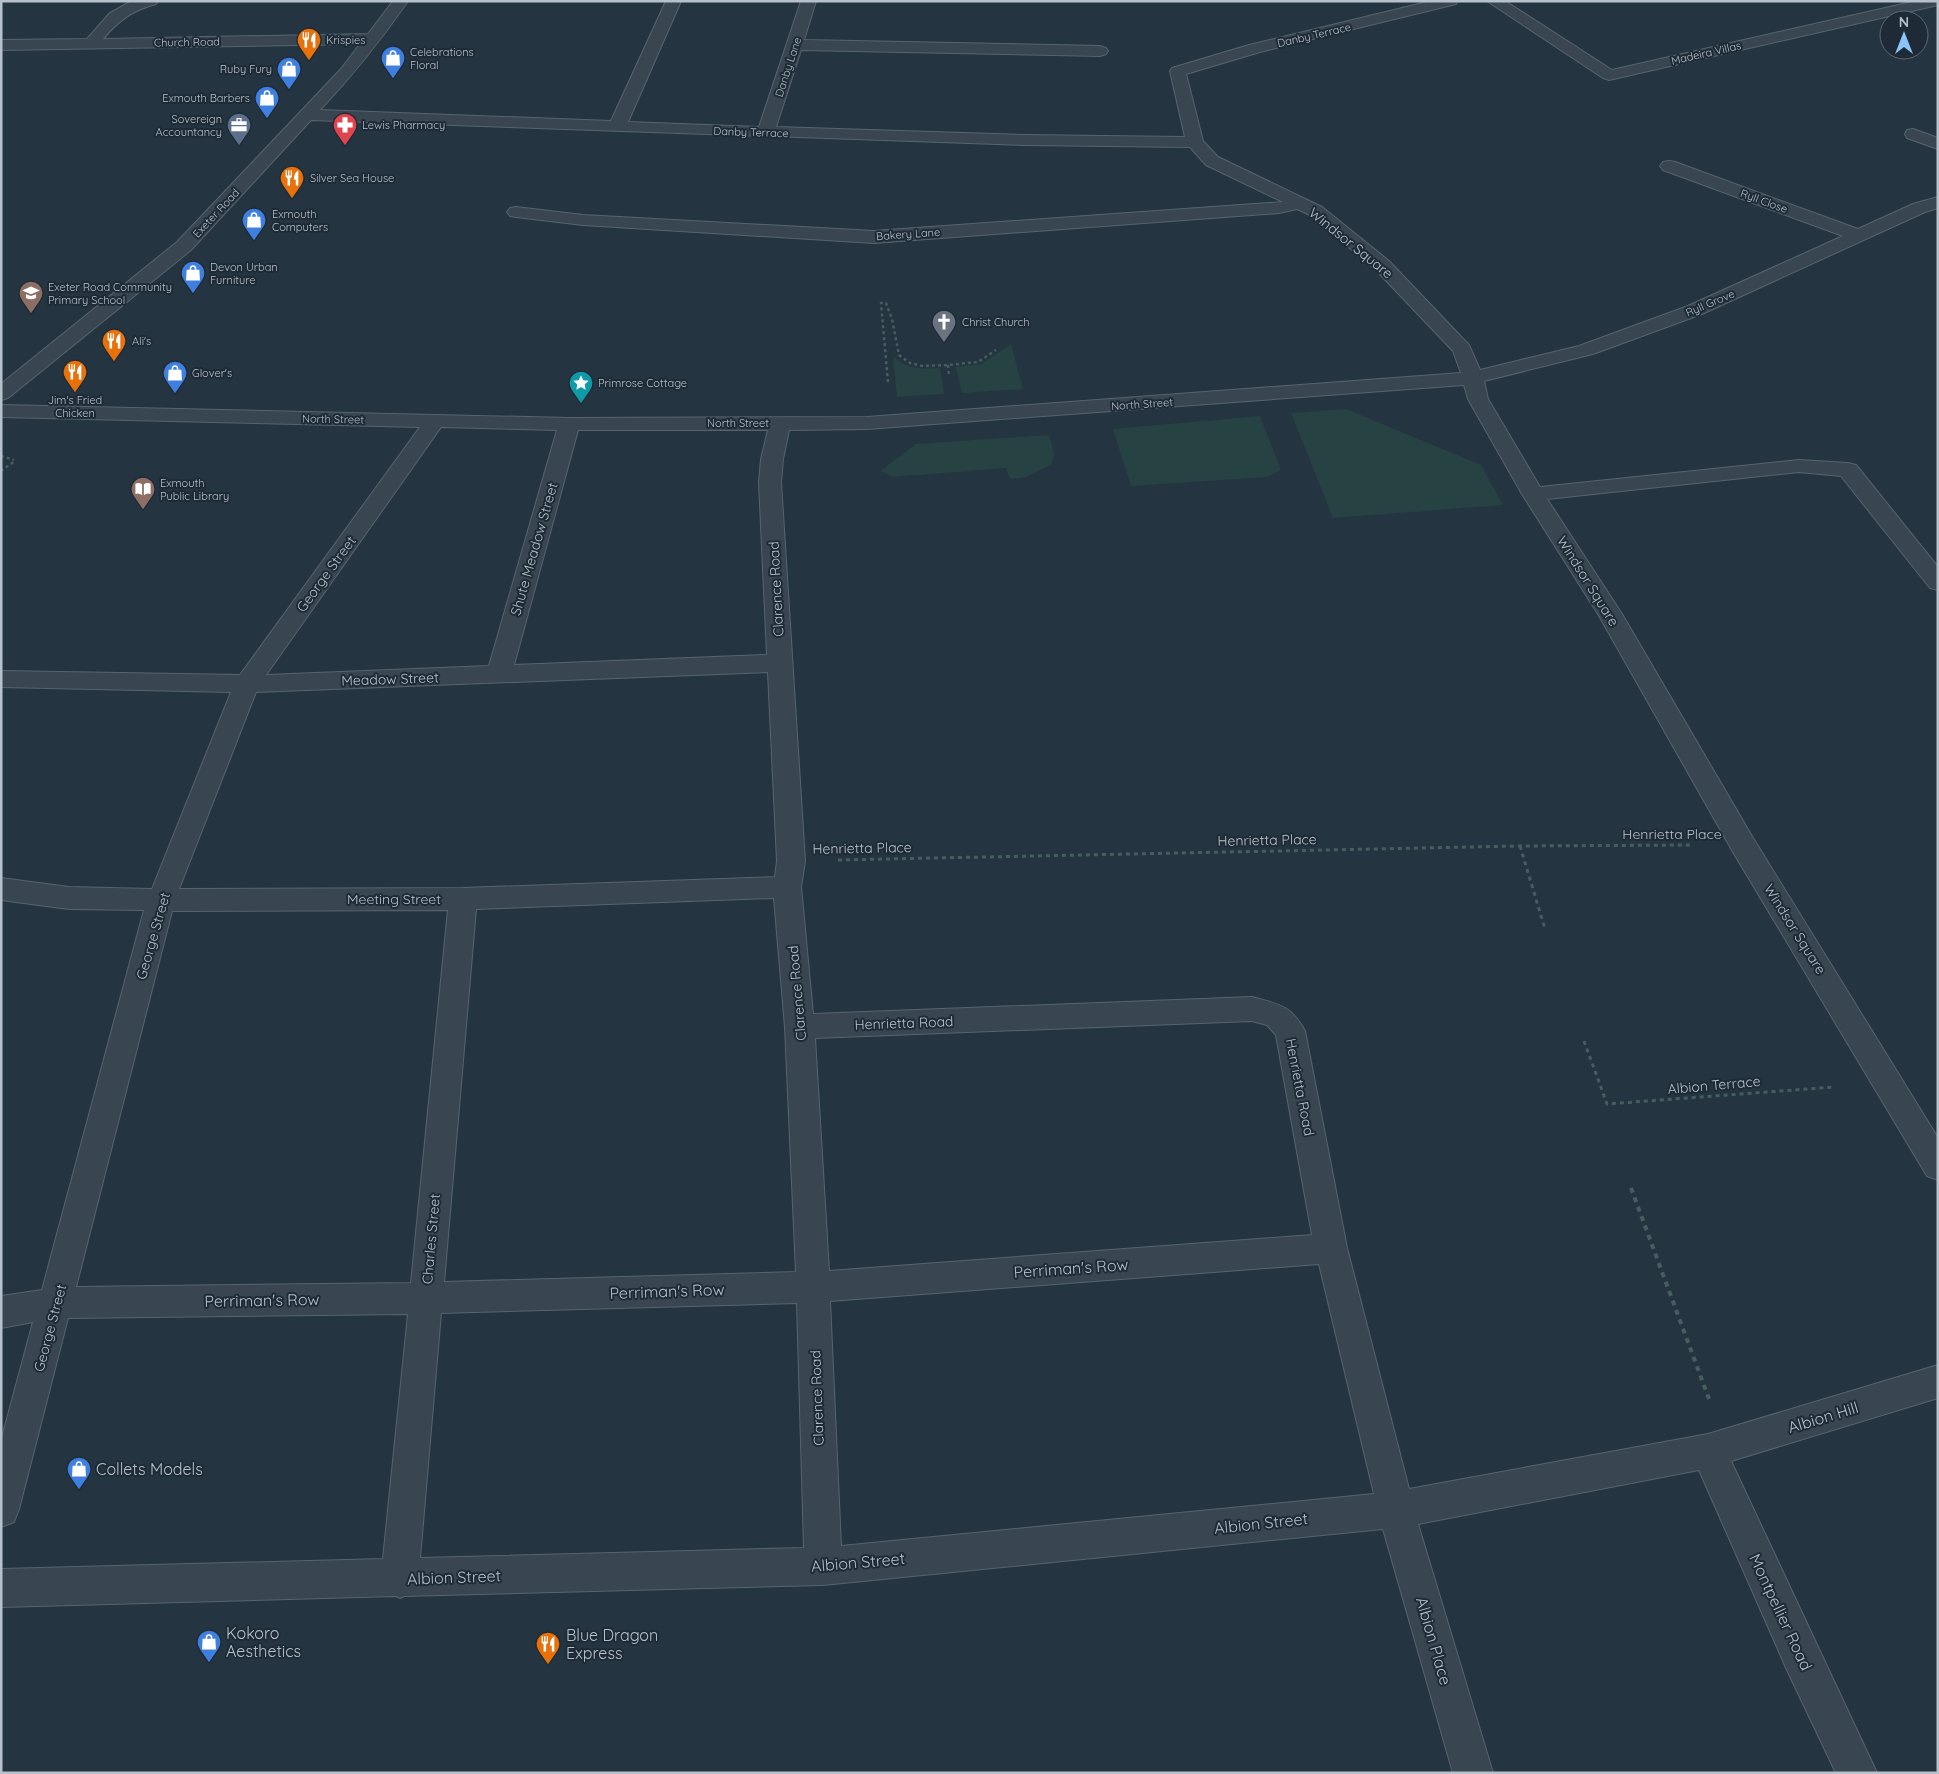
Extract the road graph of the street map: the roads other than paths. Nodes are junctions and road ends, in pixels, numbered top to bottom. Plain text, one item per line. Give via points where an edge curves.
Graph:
1 (151, 1) edge
2 (401, 1) edge
3 (674, 1) edge
4 (809, 1) edge
5 (1451, 1) edge
6 (1494, 1) edge
7 (1937, 1) edge
8 (374, 39) junction
9 (91, 44) junction
10 (1, 45) edge
11 (796, 45) junction
12 (1100, 51) dead end
13 (1178, 70) joint
14 (308, 116) junction
15 (617, 127) junction
16 (766, 132) junction
17 (1913, 134) dead end
18 (1195, 142) junction
19 (1938, 144) edge
20 (1669, 166) dead end
21 (1938, 202) edge
22 (1299, 203) junction
23 (516, 212) dead end
24 (1858, 236) junction
25 (1473, 378) junction
26 (1, 394) edge
27 (1, 412) edge
28 (435, 421) junction
29 (780, 423) junction
30 (569, 424) junction
31 (1533, 494) junction
32 (1938, 583) edge
33 (779, 663) junction
34 (499, 674) junction
35 (1, 679) edge
36 (247, 684) junction
37 (789, 874) junction
38 (1, 889) edge
39 (463, 899) junction
40 (161, 900) junction
41 (800, 1027) junction
42 (1938, 1166) edge
43 (1331, 1248) junction
44 (813, 1286) junction
45 (425, 1298) junction
46 (57, 1303) junction
47 (1, 1312) edge
48 (1938, 1381) edge
49 (1719, 1448) junction
50 (1, 1509) edge
51 (1396, 1510) junction
52 (823, 1566) junction
53 (400, 1579) junction
54 (1, 1588) edge
55 (1472, 1773) edge
56 (1857, 1773) edge

1 - 9 street via 125,8 114,15
2 - 8 street, Exeter Road
3 - 15 street
4 - 11 street, Danby Lane
5 - 13 street, Danby Terrace
6 - 7 street, Madeira Villas via 1610,74
8 - 9 street, Church Road
8 - 14 street, Exeter Road
9 - 10 street, Church Road
11 - 12 street
11 - 16 street, Danby Lane
13 - 18 street, Windsor Square
14 - 15 street, Danby Terrace
14 - 26 street, Exeter Road via 184,246
15 - 16 street, Danby Terrace
16 - 18 street, Danby Terrace
17 - 19 street
18 - 22 street, Windsor Square via 1212,161
20 - 24 street, Ryll Close
21 - 24 street, Ryll Grove
22 - 23 street, Bakery Lane via 1279,208 874,237 583,220
22 - 25 street, Windsor Square via 1316,212 1382,265 1462,349
24 - 25 street, Ryll Grove via 1696,310 1586,350
25 - 29 street, North Street via 892,422
25 - 31 street, Windsor Square via 1478,399
27 - 28 street, North Street
28 - 30 street, North Street
28 - 36 street, George Street
29 - 30 street, North Street
29 - 33 street, Clarence Road via 770,482
30 - 34 street, Shute Meadow Street
31 - 32 street via 1799,466 1848,470
31 - 42 street, Windsor Square via 1610,614 1743,845
33 - 34 street, Meadow Street
33 - 37 street, Clarence Road
34 - 36 street, Meadow Street
35 - 36 street, Meadow Street
36 - 40 street, George Street
37 - 39 street, Meeting Street
37 - 41 street, Clarence Road
38 - 40 street, Meeting Street via 69,898
39 - 40 street, Meeting Street
39 - 45 street, Charles Street
40 - 46 street, George Street
41 - 43 street, Henrietta Road via 1252,1009 1277,1016 1290,1032
41 - 44 street, Clarence Road
43 - 44 street, Perriman's Row
43 - 51 street, Henrietta Road
44 - 45 street, Perriman's Row
44 - 52 street, Clarence Road
45 - 46 street, Perriman's Row
45 - 53 street, Charles Street
46 - 47 street, Perriman's Row
46 - 50 street, George Street
48 - 49 street, Albion Hill
49 - 51 street, Albion Street
49 - 56 street, Montpellier Road via 1805,1664
51 - 52 street, Albion Street
51 - 55 street, Albion Place
52 - 53 street, Albion Street
53 - 54 street, Albion Street

